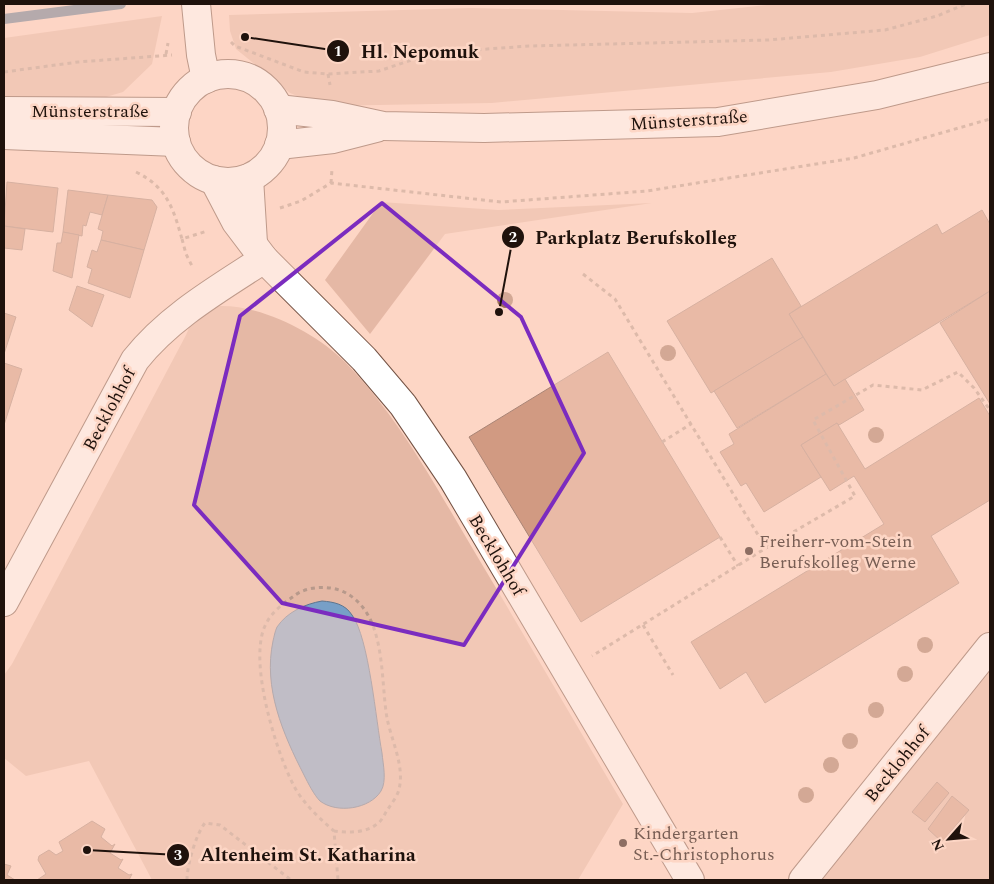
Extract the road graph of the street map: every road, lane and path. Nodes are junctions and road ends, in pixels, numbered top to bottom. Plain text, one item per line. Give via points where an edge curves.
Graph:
1 (966, 4) edge
2 (196, 10) edge
3 (228, 39) dead end
4 (175, 55) dead end
5 (990, 67) edge
6 (4, 72) edge
7 (206, 79) junction
8 (278, 109) junction
9 (4, 110) edge
10 (177, 112) junction
11 (990, 118) edge
12 (383, 126) junction
13 (4, 135) edge
14 (176, 142) junction
15 (279, 145) junction
16 (135, 171) dead end
17 (249, 178) junction
18 (214, 180) junction
19 (251, 235) junction
20 (583, 274) dead end
21 (990, 410) edge
22 (691, 424) junction
23 (662, 442) dead end
24 (720, 537) dead end
25 (766, 548) junction
26 (738, 566) junction
27 (4, 602) edge
28 (643, 624) junction
29 (990, 647) edge
30 (566, 672) junction
31 (673, 675) dead end
32 (334, 831) junction
33 (187, 880) edge
34 (291, 880) edge
35 (338, 880) edge
36 (690, 880) edge
37 (803, 880) edge

1 - 3 path via 937,16 885,30 768,40 530,46 432,53 378,71 304,72 235,46
2 - 7 street
4 - 6 path via 78,62
5 - 12 street, Münsterstraße via 877,95 718,122 484,128
7 - 8 street, Münsterstraße via 229,75 251,80 264,88
7 - 10 street, Münsterstraße via 193,86
8 - 12 street, Münsterstraße via 332,115
8 - 15 street, Münsterstraße via 282,130
9 - 10 street, Münsterstraße
10 - 14 street, Münsterstraße
11 - 19 path via 854,158 647,190 500,202 331,182
12 - 15 street, Münsterstraße via 333,139
13 - 14 street, Münsterstraße
14 - 18 street, Münsterstraße via 192,168
15 - 17 street via 267,164
16 - 19 path via 161,189 173,208 182,239
17 - 18 street, Münsterstraße via 234,182
17 - 19 street
18 - 19 street, Becklohhof
19 - 27 street, Becklohhof via 135,360
19 - 30 street, Becklohhof via 403,405 453,480
20 - 22 path via 615,299
21 - 25 path via 958,372 922,390 873,385 813,420 855,496
22 - 23 path
22 - 25 path
24 - 26 path
25 - 26 path
26 - 28 path
28 - 30 path
28 - 31 path
29 - 37 street, Becklohhof
30 - 36 street, Becklohhof
32 - 32 path via 316,816 294,786 264,700 259,655 266,623 279,606 299,591 321,587 343,591 361,602 375,629 400,789 378,824 363,830
32 - 35 path
33 - 34 path via 198,832 205,823 220,825

